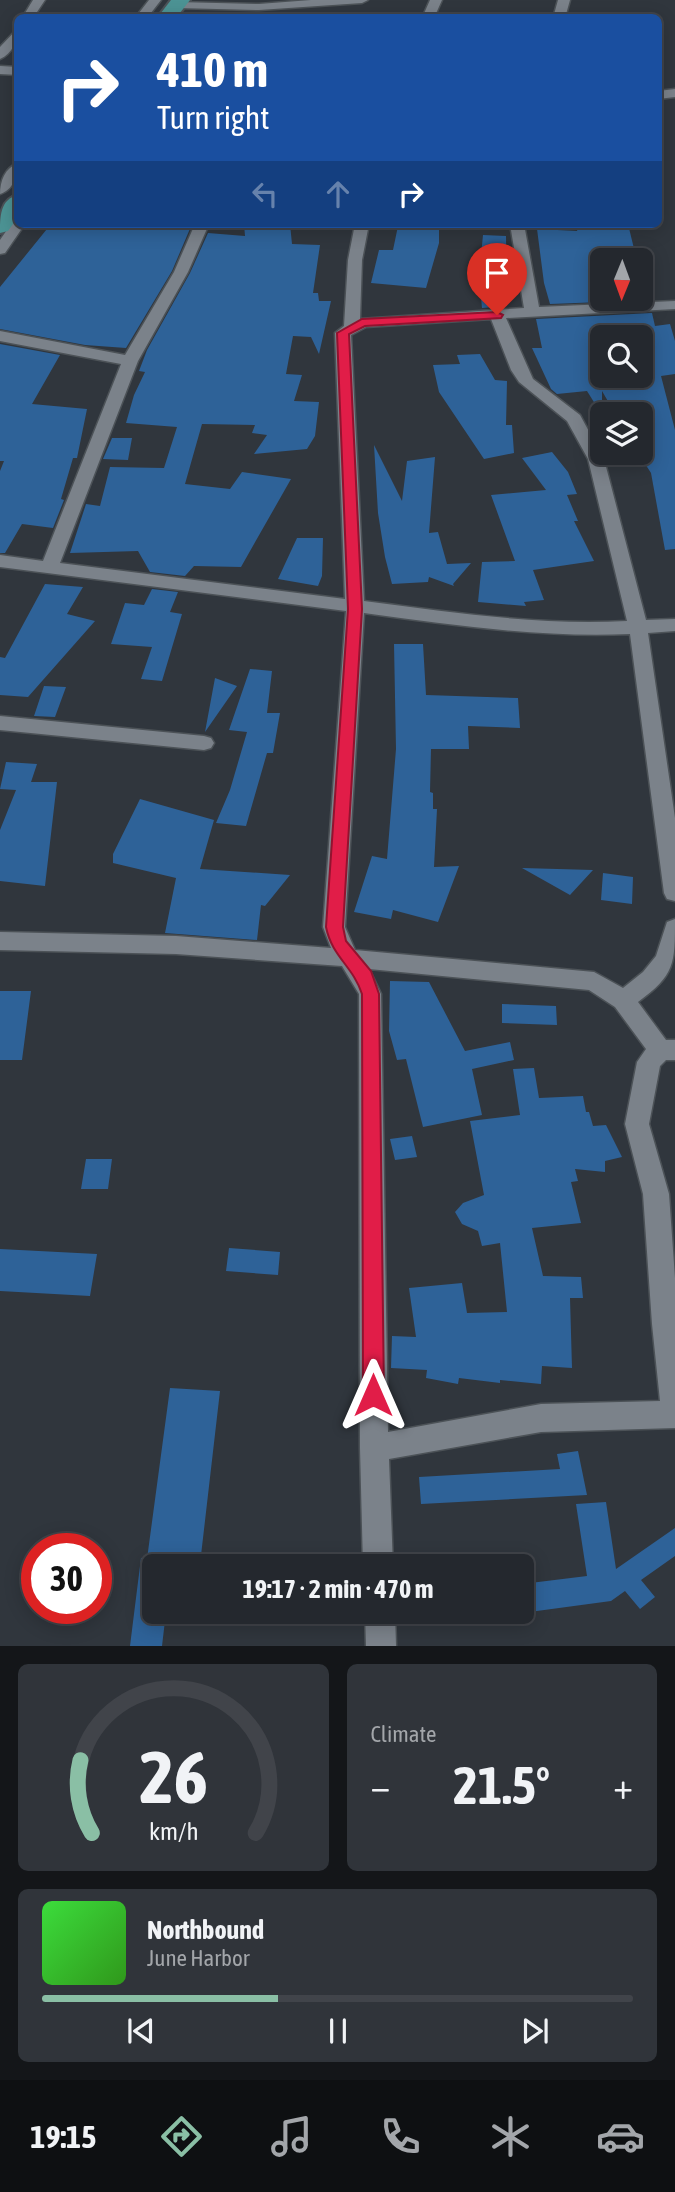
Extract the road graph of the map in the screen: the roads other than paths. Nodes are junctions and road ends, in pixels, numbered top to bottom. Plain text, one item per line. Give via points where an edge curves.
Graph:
1 (155, 0) edge
2 (362, 0) edge
3 (320, 1) edge
4 (184, 8) edge
5 (143, 14) edge
6 (14, 36) edge
7 (0, 55) edge
8 (14, 186) edge
9 (10, 205) edge
10 (0, 226) edge
11 (200, 228) edge
12 (361, 228) edge
13 (518, 228) edge
14 (0, 250) edge
15 (675, 305) edge
16 (532, 313) junction
17 (497, 315) junction
18 (352, 327) junction
19 (0, 336) edge
20 (130, 361) junction
21 (0, 561) edge
22 (50, 568) junction
23 (355, 609) junction
24 (675, 625) edge
25 (638, 627) junction
26 (0, 723) edge
27 (204, 743) dead end
28 (675, 893) edge
29 (675, 928) edge
30 (0, 941) edge
31 (349, 958) junction
32 (623, 1000) junction
33 (667, 1050) edge
34 (675, 1407) edge
35 (675, 1414) edge
36 (374, 1448) junction
37 (378, 1554) edge
38 (380, 1624) edge
39 (381, 1646) edge

1 - 5 street
2 - 3 street
3 - 4 street
6 - 7 street
8 - 9 street
9 - 10 main road
9 - 14 street
11 - 20 street via 181,272
12 - 18 street
13 - 16 street
15 - 16 street
16 - 17 street
17 - 18 street via 400,319
17 - 25 street via 527,382 574,418 596,459
18 - 23 street via 343,333 342,346
19 - 20 street
20 - 22 street
21 - 22 street
22 - 23 street
23 - 25 street via 527,628
23 - 31 street via 334,927 338,944
24 - 25 street
25 - 28 street
26 - 27 street
29 - 32 street via 666,964
30 - 31 street via 177,945
31 - 32 street via 594,981
31 - 36 street via 365,976 370,994
32 - 33 street
33 - 34 street via 649,1062 637,1124 656,1194
35 - 36 street via 541,1419
36 - 37 street
38 - 39 street

